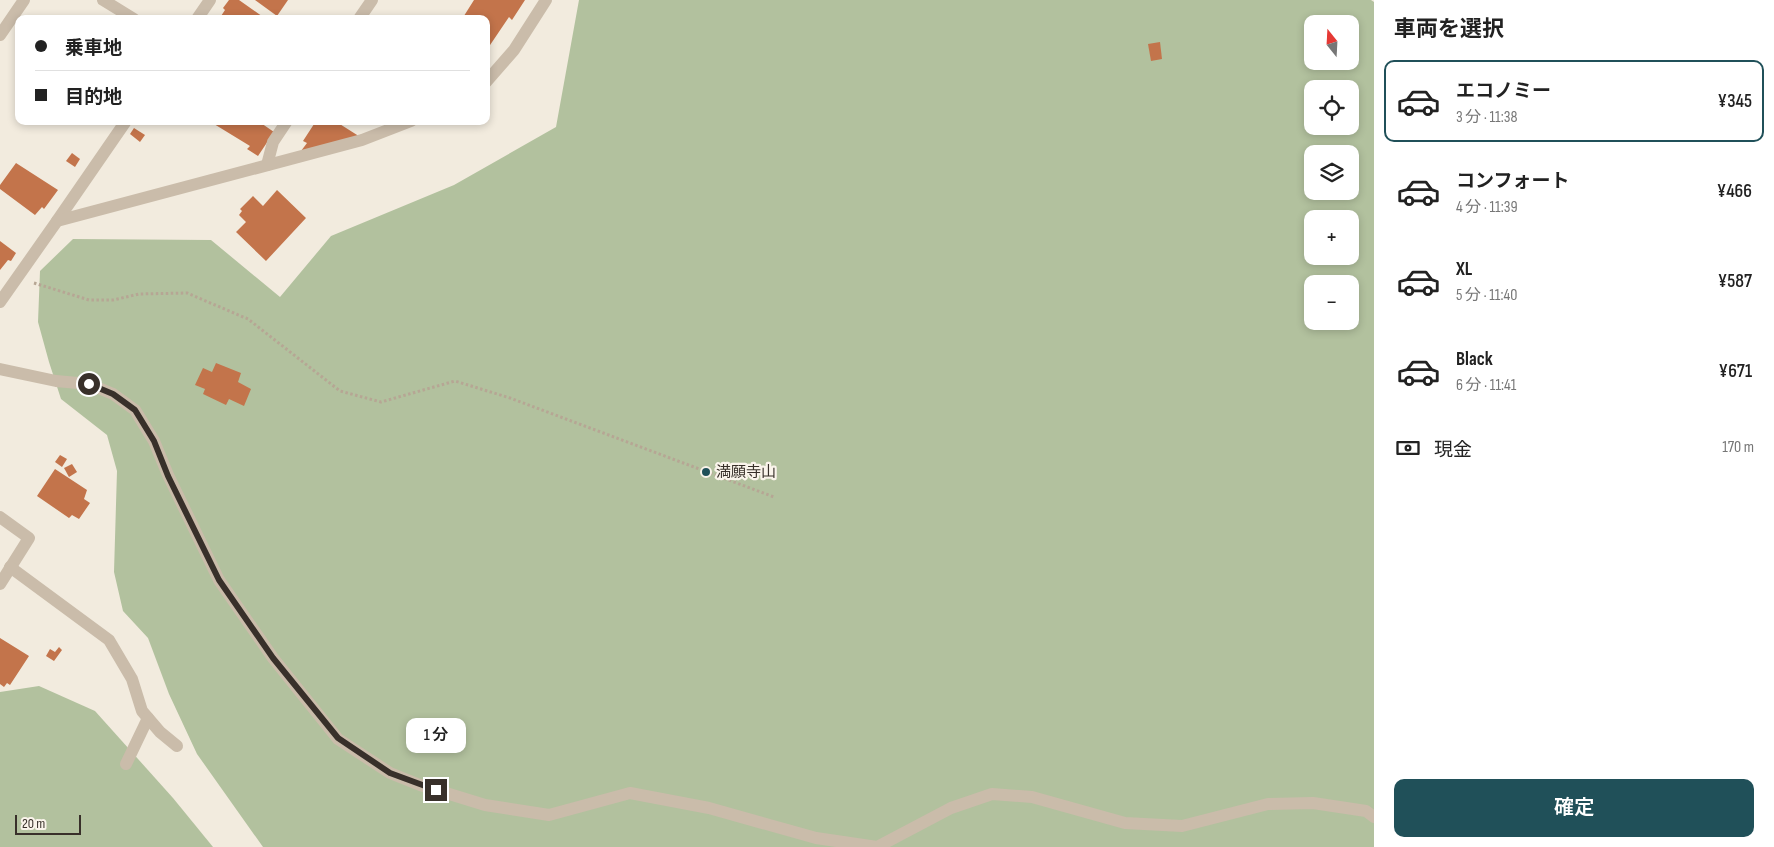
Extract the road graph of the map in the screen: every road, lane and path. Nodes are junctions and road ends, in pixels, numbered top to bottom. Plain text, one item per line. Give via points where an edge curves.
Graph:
1 (24, 0) edge
2 (103, 0) edge
3 (210, 0) edge
4 (372, 0) edge
5 (546, 0) edge
6 (127, 15) edge
7 (200, 15) edge
8 (362, 15) edge
9 (0, 35) edge
10 (490, 77) edge
11 (123, 125) edge
12 (284, 125) edge
13 (401, 125) edge
14 (268, 165) junction
15 (57, 221) junction
16 (17, 278) junction
17 (0, 302) edge
18 (0, 369) edge
19 (774, 497) dead end
20 (0, 517) edge
21 (10, 568) junction
22 (0, 584) edge
23 (148, 718) junction
24 (177, 746) dead end
25 (126, 764) dead end
26 (1374, 817) edge

1 - 9 street
2 - 6 street
3 - 7 street
4 - 8 street
5 - 10 street via 514,50
11 - 15 street
12 - 14 street via 273,142
13 - 14 street via 362,140
14 - 15 street
15 - 16 street
16 - 17 street
16 - 19 path via 89,300 113,300 139,294 187,294 248,319 340,392 382,402 455,381 510,398
18 - 26 street via 56,381 89,384 113,394 135,410 154,441 219,580 273,658 338,738 390,773 420,785 485,805 549,815 630,793 709,808 816,838 877,847 951,808 992,794 1032,797 1125,823 1182,826 1268,804 1313,803 1366,811
20 - 21 street via 29,538
21 - 22 street
21 - 23 street via 109,640 132,679 142,711
23 - 24 street
23 - 25 street

